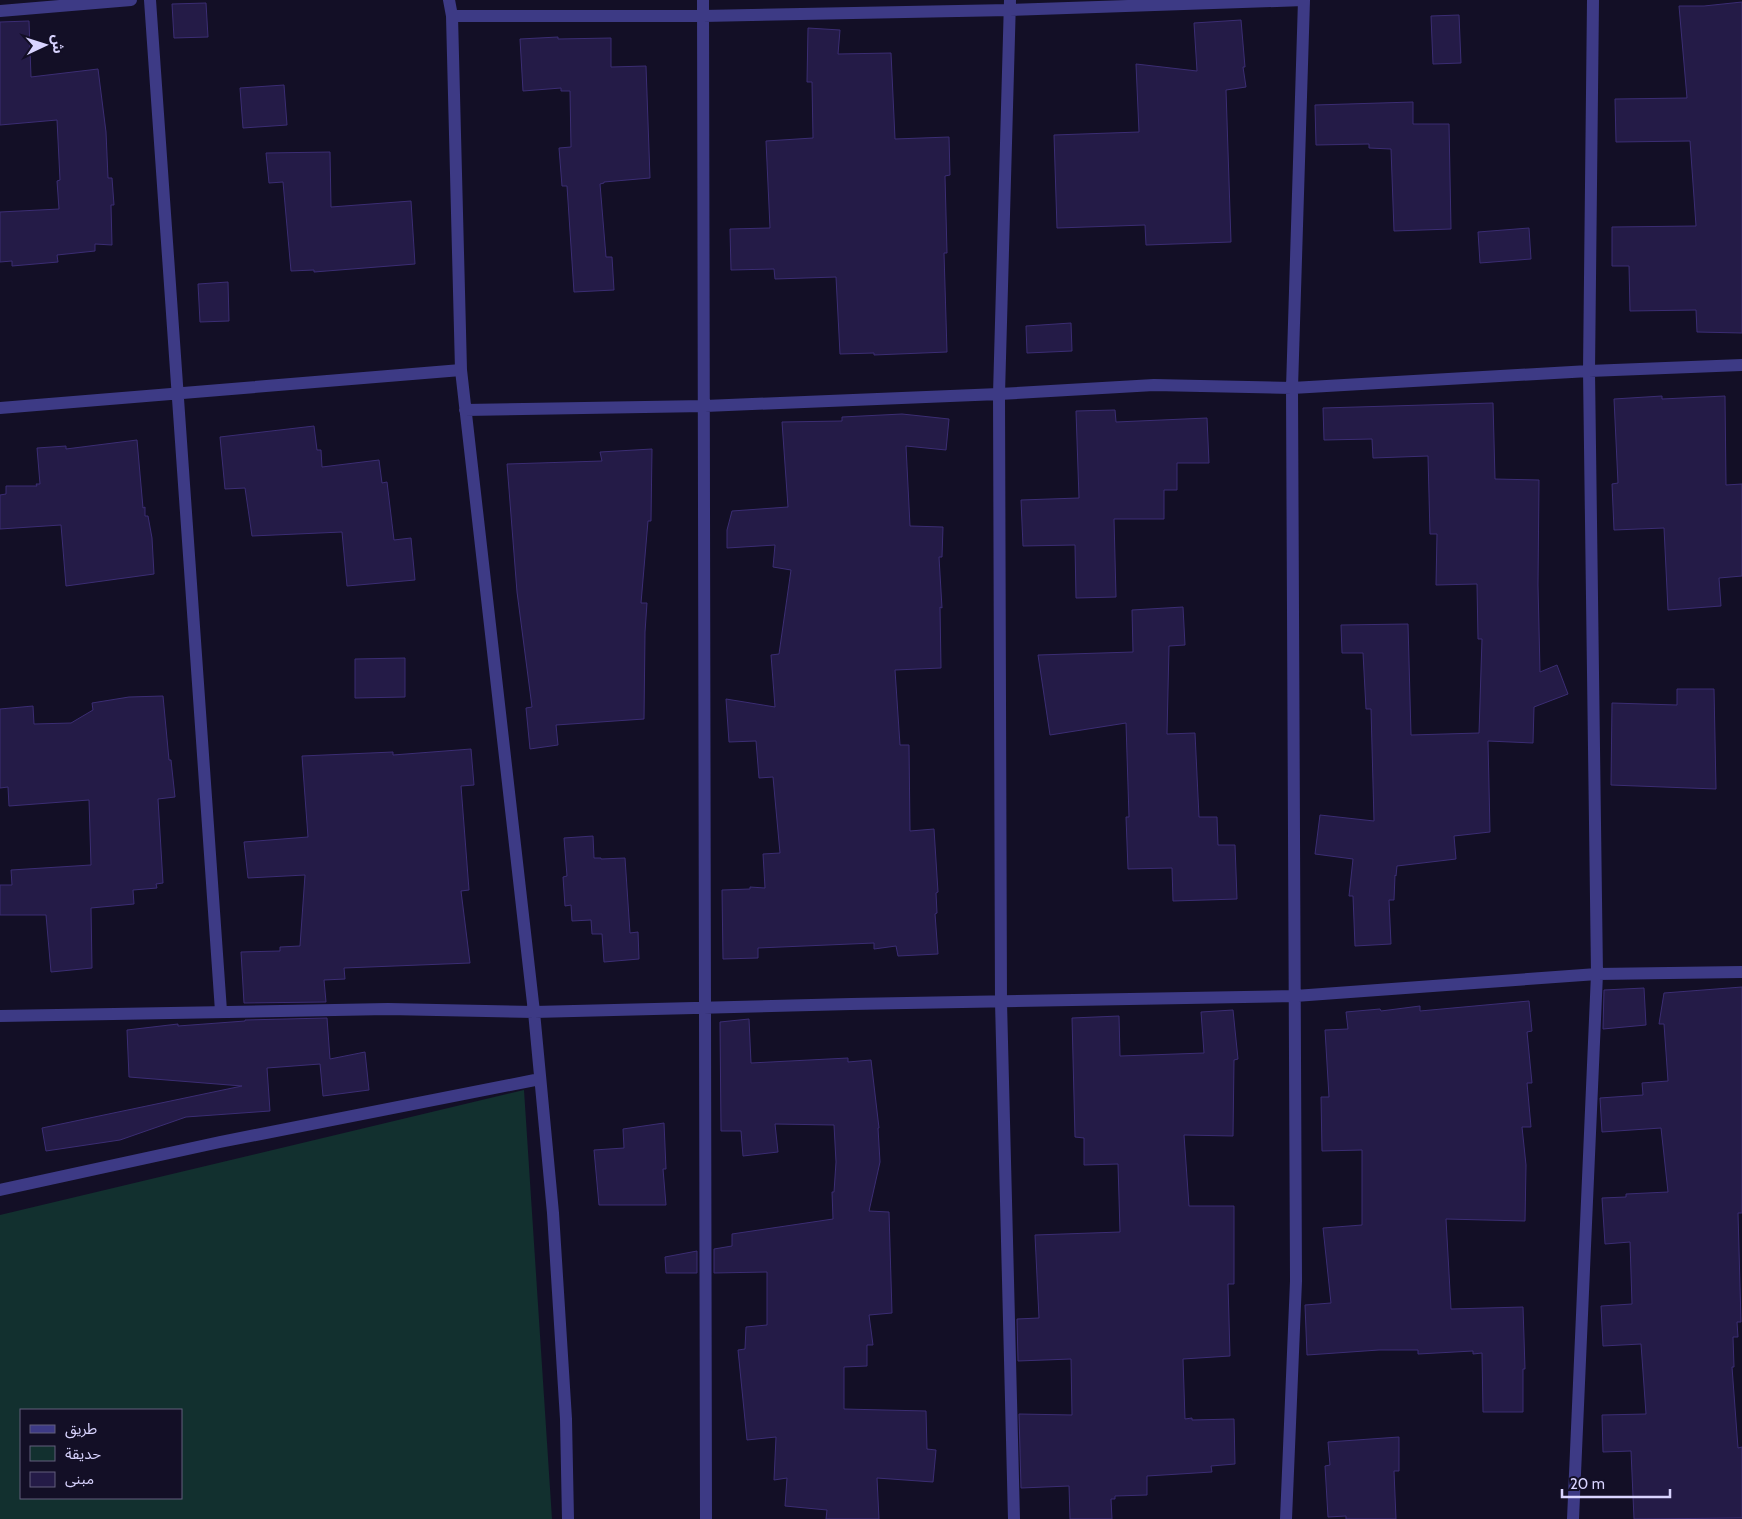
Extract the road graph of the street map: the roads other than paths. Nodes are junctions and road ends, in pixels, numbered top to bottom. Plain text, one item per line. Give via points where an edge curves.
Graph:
1 (131, 0) edge
2 (150, 0) edge
3 (449, 0) edge
4 (703, 0) edge
5 (1304, 0) edge
6 (1593, 0) edge
7 (1010, 5) edge
8 (0, 11) edge
9 (452, 16) junction
10 (703, 16) junction
11 (1742, 366) edge
12 (461, 370) junction
13 (1588, 371) junction
14 (1292, 388) junction
15 (179, 392) junction
16 (999, 394) junction
17 (705, 406) junction
18 (0, 408) edge
19 (465, 410) junction
20 (1742, 972) edge
21 (1597, 974) junction
22 (1295, 996) junction
23 (1001, 1002) junction
24 (706, 1007) junction
25 (221, 1011) junction
26 (534, 1012) junction
27 (0, 1016) edge
28 (540, 1079) junction
29 (0, 1190) edge
30 (568, 1519) edge
31 (706, 1519) edge
32 (1014, 1519) edge
33 (1286, 1519) edge
34 (1573, 1519) edge

1 - 8 street
2 - 15 street
3 - 9 street
4 - 10 street
5 - 7 street
5 - 14 street
6 - 13 street
7 - 10 street
7 - 16 street
9 - 10 street
9 - 12 street
10 - 17 street
11 - 13 street
12 - 15 street
12 - 19 street
13 - 14 street
13 - 21 street
14 - 16 street via 1154,386
14 - 22 street
15 - 18 street
15 - 25 street
16 - 17 street
16 - 23 street
17 - 19 street
17 - 24 street
19 - 26 street
20 - 21 street
21 - 22 street
21 - 34 street
22 - 23 street
22 - 33 street via 1296,1281
23 - 24 street
23 - 32 street
24 - 26 street
24 - 31 street
25 - 26 street via 388,1009
25 - 27 street
26 - 28 street
28 - 29 street via 230,1140
28 - 30 street via 553,1212 566,1419

